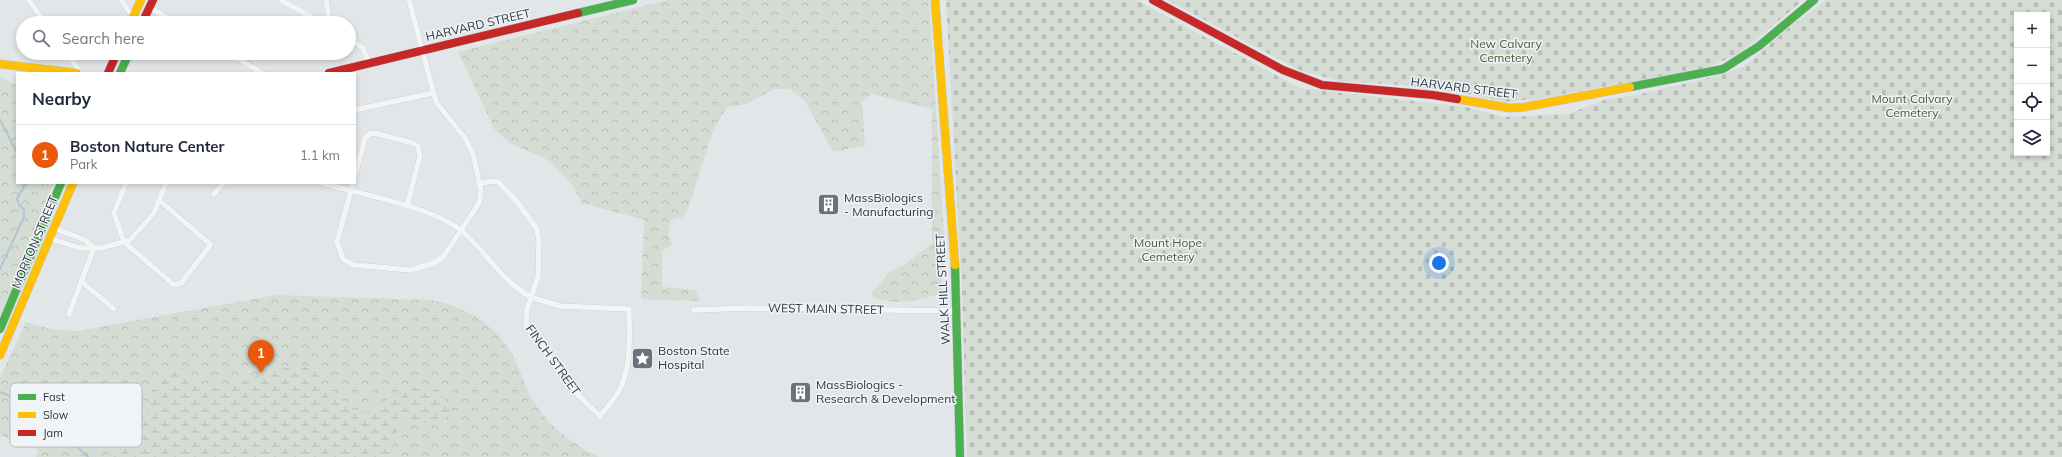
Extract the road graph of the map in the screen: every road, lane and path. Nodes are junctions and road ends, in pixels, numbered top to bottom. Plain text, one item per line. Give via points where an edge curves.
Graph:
1 (29, 0) edge
2 (121, 0) edge
3 (281, 0) edge
4 (326, 0) edge
5 (409, 0) edge
6 (631, 0) edge
7 (935, 0) edge
8 (1153, 0) edge
9 (1814, 0) edge
10 (141, 1) edge
11 (151, 4) edge
12 (40, 16) edge
13 (130, 16) edge
14 (134, 16) edge
15 (145, 16) edge
16 (167, 16) edge
17 (310, 16) edge
18 (329, 16) edge
19 (356, 44) edge
20 (422, 50) junction
21 (72, 60) edge
22 (114, 60) edge
23 (125, 60) edge
24 (241, 60) edge
25 (0, 64) edge
26 (369, 64) junction
27 (68, 72) edge
28 (80, 72) edge
29 (108, 72) edge
30 (120, 72) edge
31 (260, 72) edge
32 (333, 72) edge
33 (433, 93) junction
34 (356, 110) edge
35 (356, 172) edge
36 (61, 184) edge
37 (73, 184) edge
38 (126, 184) edge
39 (166, 184) edge
40 (223, 184) edge
41 (326, 184) edge
42 (353, 184) edge
43 (479, 184) junction
44 (351, 191) junction
45 (214, 194) dead end
46 (160, 201) junction
47 (407, 206) junction
48 (44, 224) junction
49 (54, 228) junction
50 (462, 230) junction
51 (39, 235) junction
52 (49, 239) junction
53 (124, 242) junction
54 (94, 248) junction
55 (82, 282) junction
56 (530, 296) junction
57 (114, 309) dead end
58 (694, 310) dead end
59 (957, 311) junction
60 (69, 314) dead end
61 (0, 329) edge
62 (0, 355) edge
63 (960, 457) edge

1 - 12 street
2 - 13 street
3 - 17 street
4 - 18 street
5 - 20 street
6 - 20 main road, HARVARD STREET
7 - 59 main road, WALK HILL STREET
8 - 9 main road, HARVARD STREET via 1283,70 1322,85 1433,95 1510,108 1724,69 1742,60
10 - 11 street
10 - 14 main road
11 - 15 main road
11 - 16 street
19 - 26 street via 363,48
20 - 26 main road, HARVARD STREET
20 - 33 street
21 - 28 street
22 - 29 main road
23 - 30 main road
24 - 31 street
25 - 27 main road
26 - 32 main road, HARVARD STREET
33 - 34 street
33 - 43 street via 436,102 465,138 473,154
35 - 47 street via 364,138 369,134 374,133 418,146 420,156
36 - 48 main road, MORTON STREET
37 - 49 main road, MORTON STREET
38 - 53 street via 114,213
39 - 46 street
40 - 45 street
41 - 44 street
42 - 44 street
43 - 50 street via 479,203
43 - 56 street, FINCH STREET via 498,182 538,229 538,276
44 - 47 street
44 - 50 street via 337,242 343,259 354,265 411,270 431,264 443,257
46 - 53 street via 154,213 130,240
46 - 53 street via 210,244 181,283 171,284
47 - 50 street
48 - 49 street
48 - 51 main road, MORTON STREET
49 - 52 main road, MORTON STREET
49 - 54 street via 85,240
50 - 56 street via 501,274
51 - 52 street
51 - 61 main road, MORTON STREET
52 - 54 street via 80,248
52 - 62 main road, MORTON STREET
53 - 54 street
54 - 55 street
55 - 57 street
55 - 60 street
56 - 56 street, FINCH STREET via 526,325 577,394 600,416 618,392 627,368 629,309 560,306
58 - 59 street, WEST MAIN STREET via 749,308
59 - 63 main road, WALK HILL STREET

